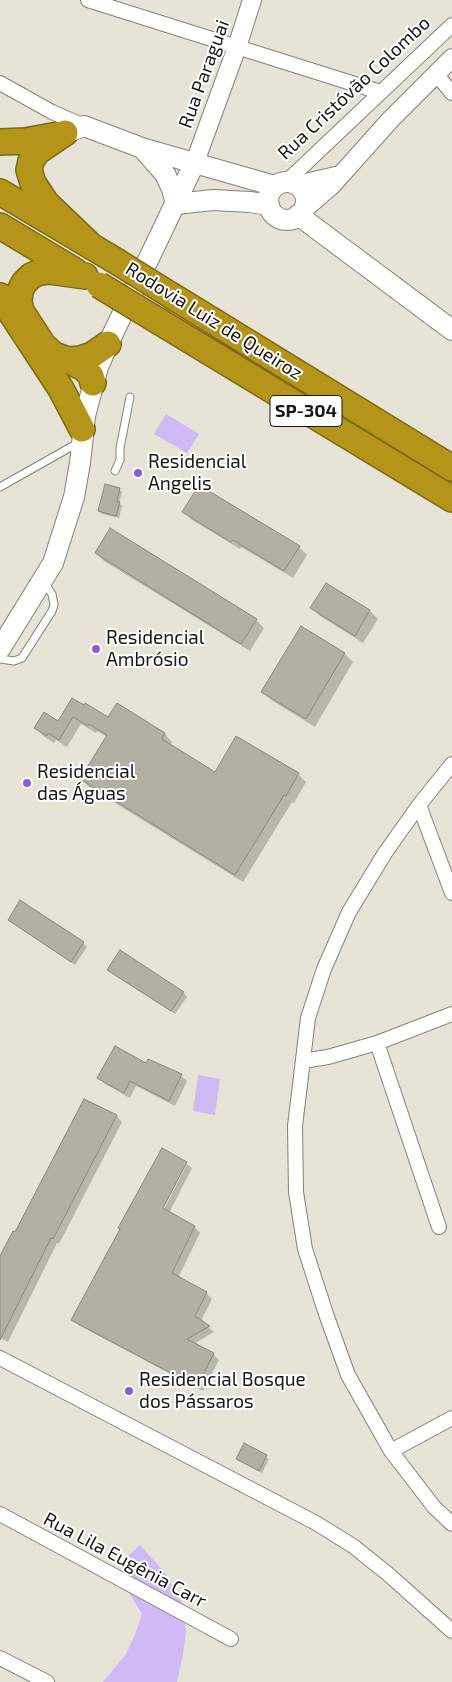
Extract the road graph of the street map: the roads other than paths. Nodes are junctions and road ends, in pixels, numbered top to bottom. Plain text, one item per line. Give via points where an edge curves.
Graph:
1 (88, 0) edge
2 (252, 0) edge
3 (452, 25) edge
4 (238, 47) junction
5 (452, 58) edge
6 (436, 74) junction
7 (0, 83) edge
8 (380, 92) junction
9 (452, 93) edge
10 (74, 129) junction
11 (0, 142) edge
12 (142, 148) junction
13 (195, 162) junction
14 (341, 174) junction
15 (286, 184) junction
16 (0, 192) edge
17 (176, 204) junction
18 (269, 206) junction
19 (300, 213) junction
20 (0, 226) edge
21 (90, 245) junction
22 (92, 281) junction
23 (0, 296) edge
24 (452, 330) edge
25 (108, 344) junction
26 (68, 360) junction
27 (92, 387) junction
28 (62, 389) junction
29 (130, 397) dead end
30 (82, 435) junction
31 (452, 468) edge
32 (115, 471) dead end
33 (0, 487) edge
34 (452, 499) edge
35 (42, 580) junction
36 (0, 649) edge
37 (0, 659) edge
38 (452, 764) edge
39 (418, 805) junction
40 (452, 893) edge
41 (452, 1014) edge
42 (377, 1043) junction
43 (303, 1061) junction
44 (439, 1227) dead end
45 (0, 1358) edge
46 (452, 1418) edge
47 (391, 1451) junction
48 (0, 1514) edge
49 (452, 1524) edge
50 (452, 1630) edge
51 (231, 1639) dead end
52 (0, 1658) edge
53 (47, 1682) edge

1 - 4 street
2 - 4 street, Rua Paraguai
3 - 8 street, Rua Cristóvão Colombo
4 - 8 street
4 - 13 street, Rua Paraguai
5 - 6 street
6 - 9 street
6 - 14 street
7 - 10 street via 52,112
8 - 15 street, Rua Cristóvão Colombo
10 - 11 highway via 25,141
10 - 12 main road
10 - 21 highway via 37,152 29,170 46,203
12 - 13 main road
12 - 17 main road via 165,174
13 - 15 main road
13 - 17 main road
14 - 15 street, Rua Cristóvão Colombo
14 - 19 street
15 - 18 main road via 269,195
15 - 19 main road via 301,189 305,200
16 - 21 highway, Rodovia Luiz de Queiroz / SP-304
17 - 18 main road via 232,200
17 - 25 main road
18 - 19 main road via 281,218 293,218
19 - 24 main road
20 - 22 highway, Rodovia Luiz de Queiroz / SP-304
21 - 31 highway, Rodovia Luiz de Queiroz / SP-304, bridge
22 - 26 highway via 59,271 40,272 31,276 20,291 21,311 43,345 54,355
22 - 34 highway, Rodovia Luiz de Queiroz / SP-304, bridge
23 - 28 highway
25 - 26 highway via 92,355
25 - 27 main road
26 - 27 highway via 85,369 91,376
27 - 28 highway via 79,396
27 - 30 main road
28 - 30 highway
29 - 32 lane via 120,460
30 - 33 lane
30 - 35 main road via 74,497 53,563
35 - 36 main road
35 - 37 lane via 52,594 52,611 22,658 14,661
38 - 39 street
39 - 40 street
39 - 43 street via 349,912 324,969 308,1018
41 - 42 street
42 - 43 street
42 - 44 street
43 - 47 street via 295,1126 296,1192 305,1249 348,1375
45 - 50 street via 316,1523 388,1574
46 - 47 street
47 - 49 street via 434,1507
48 - 51 street, Rua Lila Eugênia Carr
52 - 53 street

